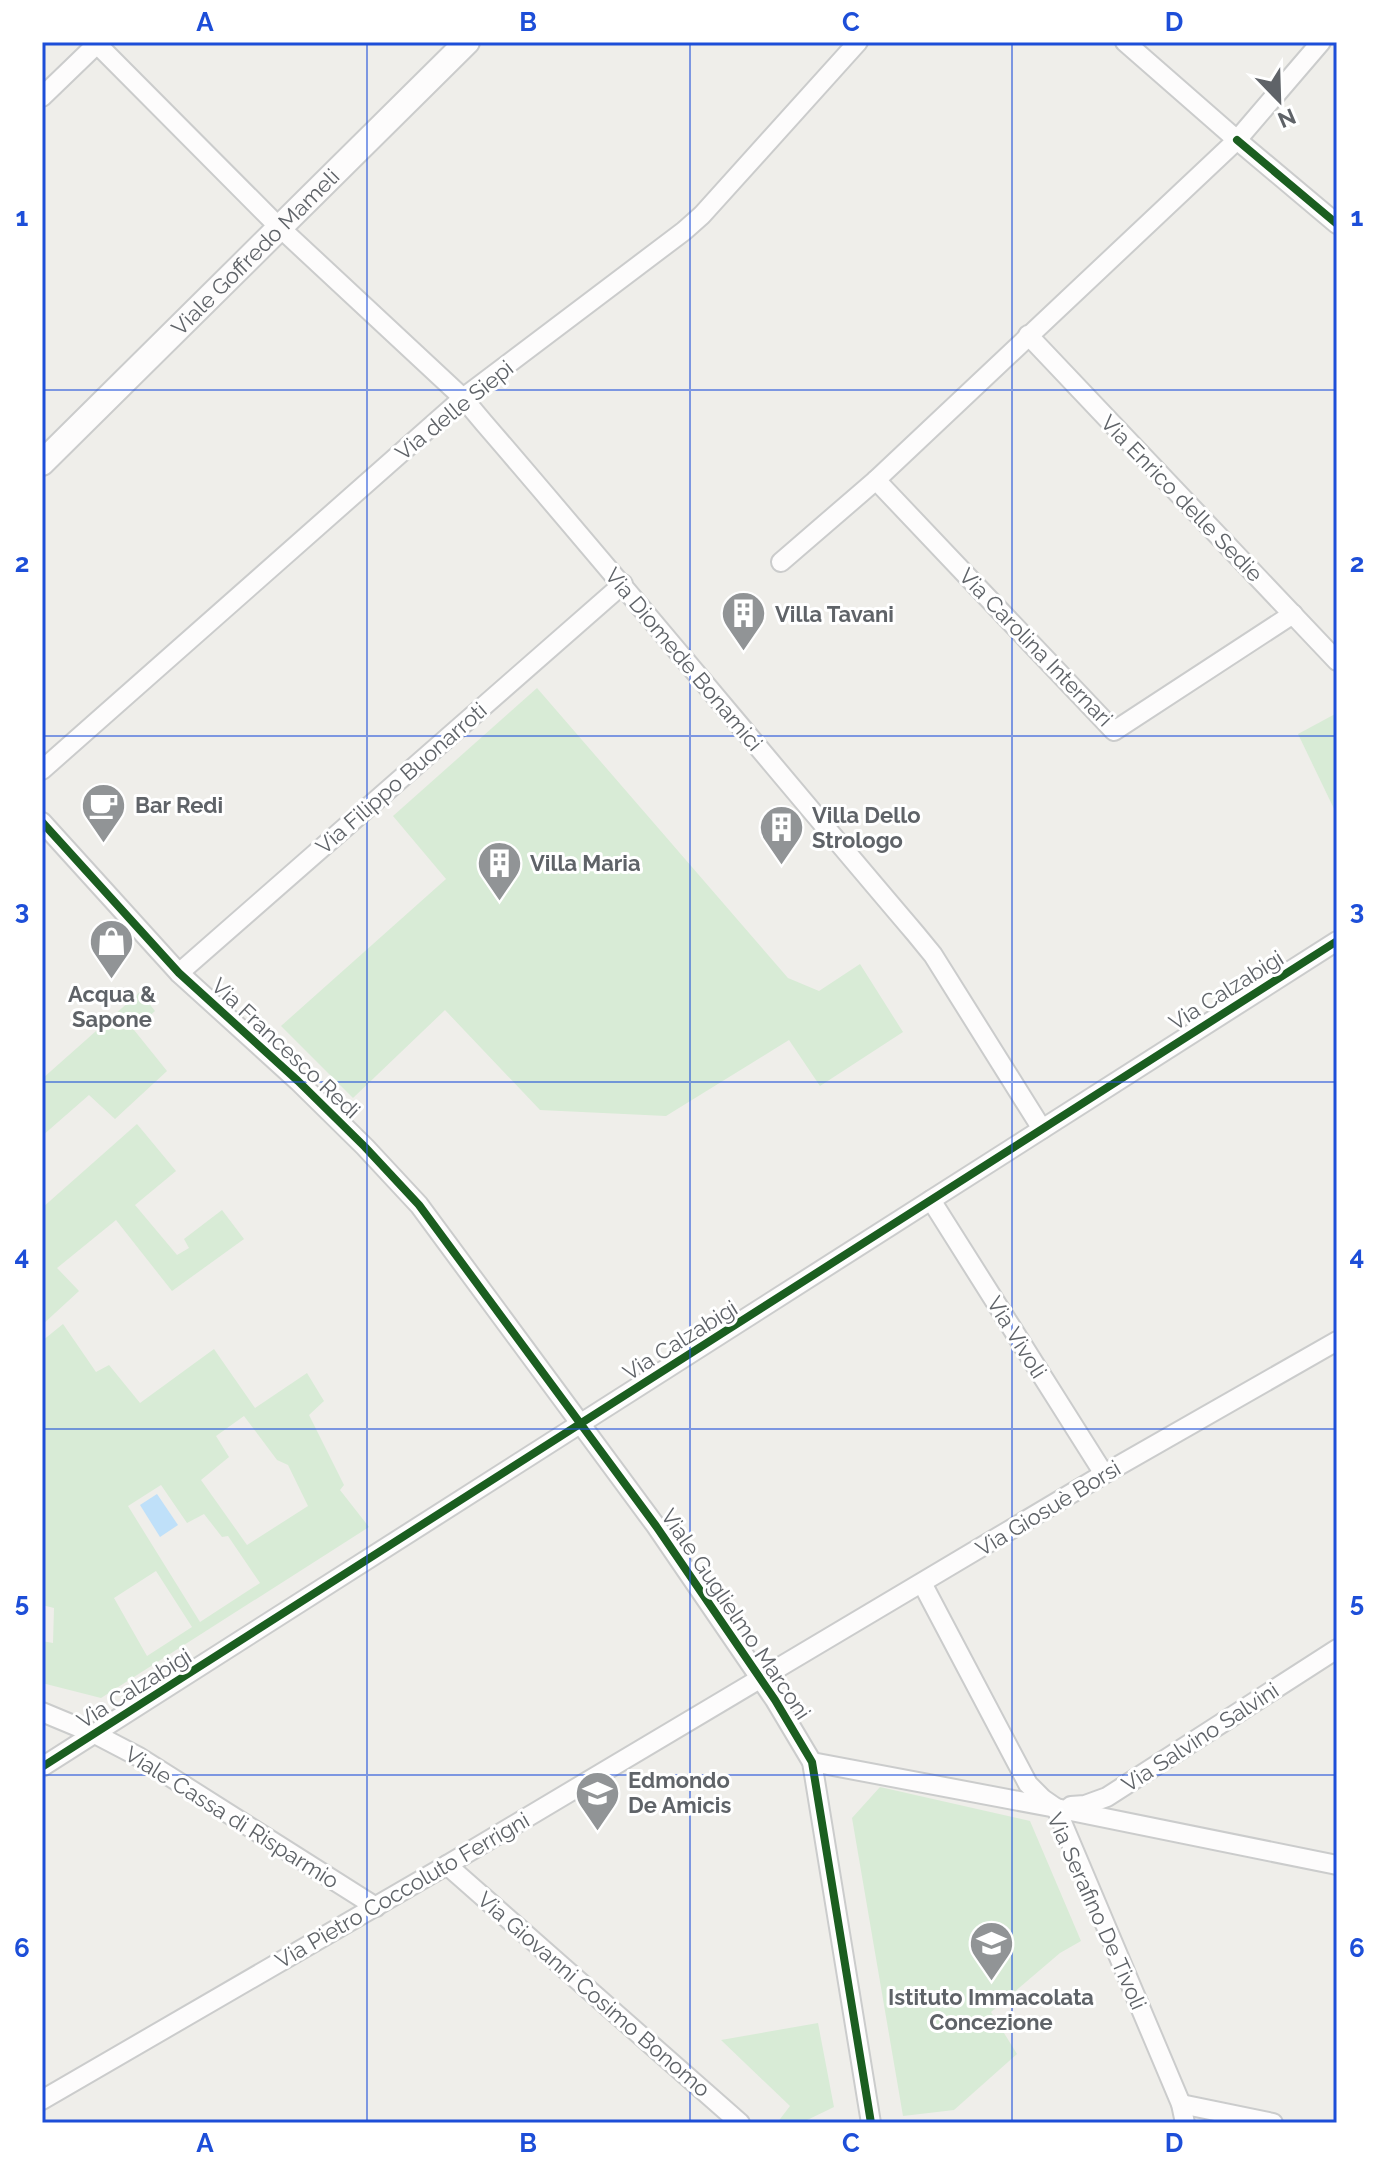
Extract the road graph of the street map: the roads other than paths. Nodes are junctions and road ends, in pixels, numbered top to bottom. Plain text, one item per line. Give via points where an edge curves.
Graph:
1 (467, 42) edge
2 (858, 42) edge
3 (1125, 42) edge
4 (1321, 42) edge
5 (97, 43) edge
6 (42, 97) edge
7 (1237, 140) junction
8 (1337, 224) edge
9 (281, 228) junction
10 (1028, 335) junction
11 (463, 398) junction
12 (42, 463) edge
13 (876, 480) junction
14 (781, 562) dead end
15 (623, 584) junction
16 (1293, 614) junction
17 (1337, 661) edge
18 (42, 770) edge
19 (42, 822) edge
20 (1337, 941) edge
21 (179, 973) junction
22 (1042, 1129) junction
23 (931, 1200) junction
24 (1337, 1341) edge
25 (580, 1425) junction
26 (1104, 1474) junction
27 (922, 1583) junction
28 (1337, 1649) edge
29 (761, 1679) junction
30 (42, 1712) edge
31 (95, 1734) junction
32 (812, 1762) junction
33 (42, 1767) edge
34 (1056, 1808) junction
35 (447, 1865) junction
36 (1337, 1865) edge
37 (376, 1907) junction
38 (42, 2100) edge
39 (1183, 2114) edge
40 (740, 2123) edge
41 (871, 2123) edge
42 (1273, 2123) edge

1 - 9 street, Viale Goffredo Mameli
2 - 11 street, Via delle Siepi via 702,215
3 - 7 street
4 - 7 street
5 - 6 street
5 - 9 street, Via Diomede Bonamici
7 - 8 street
7 - 10 street
9 - 11 street, Via Diomede Bonamici
9 - 12 street, Viale Goffredo Mameli
10 - 13 street
10 - 16 street, Via Enrico delle Sedie
11 - 15 street, Via Diomede Bonamici
11 - 18 street, Via delle Siepi
13 - 14 street
13 - 16 street, Via Carolina Internari via 1114,731
15 - 21 street, Via Filippo Buonarroti
15 - 22 street, Via Diomede Bonamici via 924,944
16 - 17 street, Via Enrico delle Sedie
19 - 21 street, Via Francesco Redi
20 - 22 street, Via Calzabigi
21 - 25 street, Via Francesco Redi via 298,1081 419,1205
22 - 23 street, Via Calzabigi
23 - 25 street, Via Calzabigi
23 - 26 street, Via Vivoli
24 - 26 street, Via Giosuè Borsi
25 - 29 street, Viale Guglielmo Marconi
25 - 31 street, Via Calzabigi
26 - 27 street, Via Giosuè Borsi
27 - 29 street, Via Giosuè Borsi
27 - 34 street, Via Serafino De Tivoli via 1028,1784
28 - 34 street, Via Salvino Salvini via 1107,1797
29 - 32 street, Viale Guglielmo Marconi
29 - 35 street, Via Pietro Coccoluto Ferrigni
30 - 31 street, Viale Cassa di Risparmio
31 - 33 street, Via Calzabigi
31 - 37 street, Viale Cassa di Risparmio
32 - 34 street
32 - 41 street, Viale Guglielmo Marconi
34 - 36 street
34 - 39 street, Via Serafino De Tivoli
35 - 37 street, Via Pietro Coccoluto Ferrigni
35 - 40 street, Via Giovanni Cosimo Bonomo
37 - 38 street, Via Pietro Coccoluto Ferrigni
39 - 42 street

